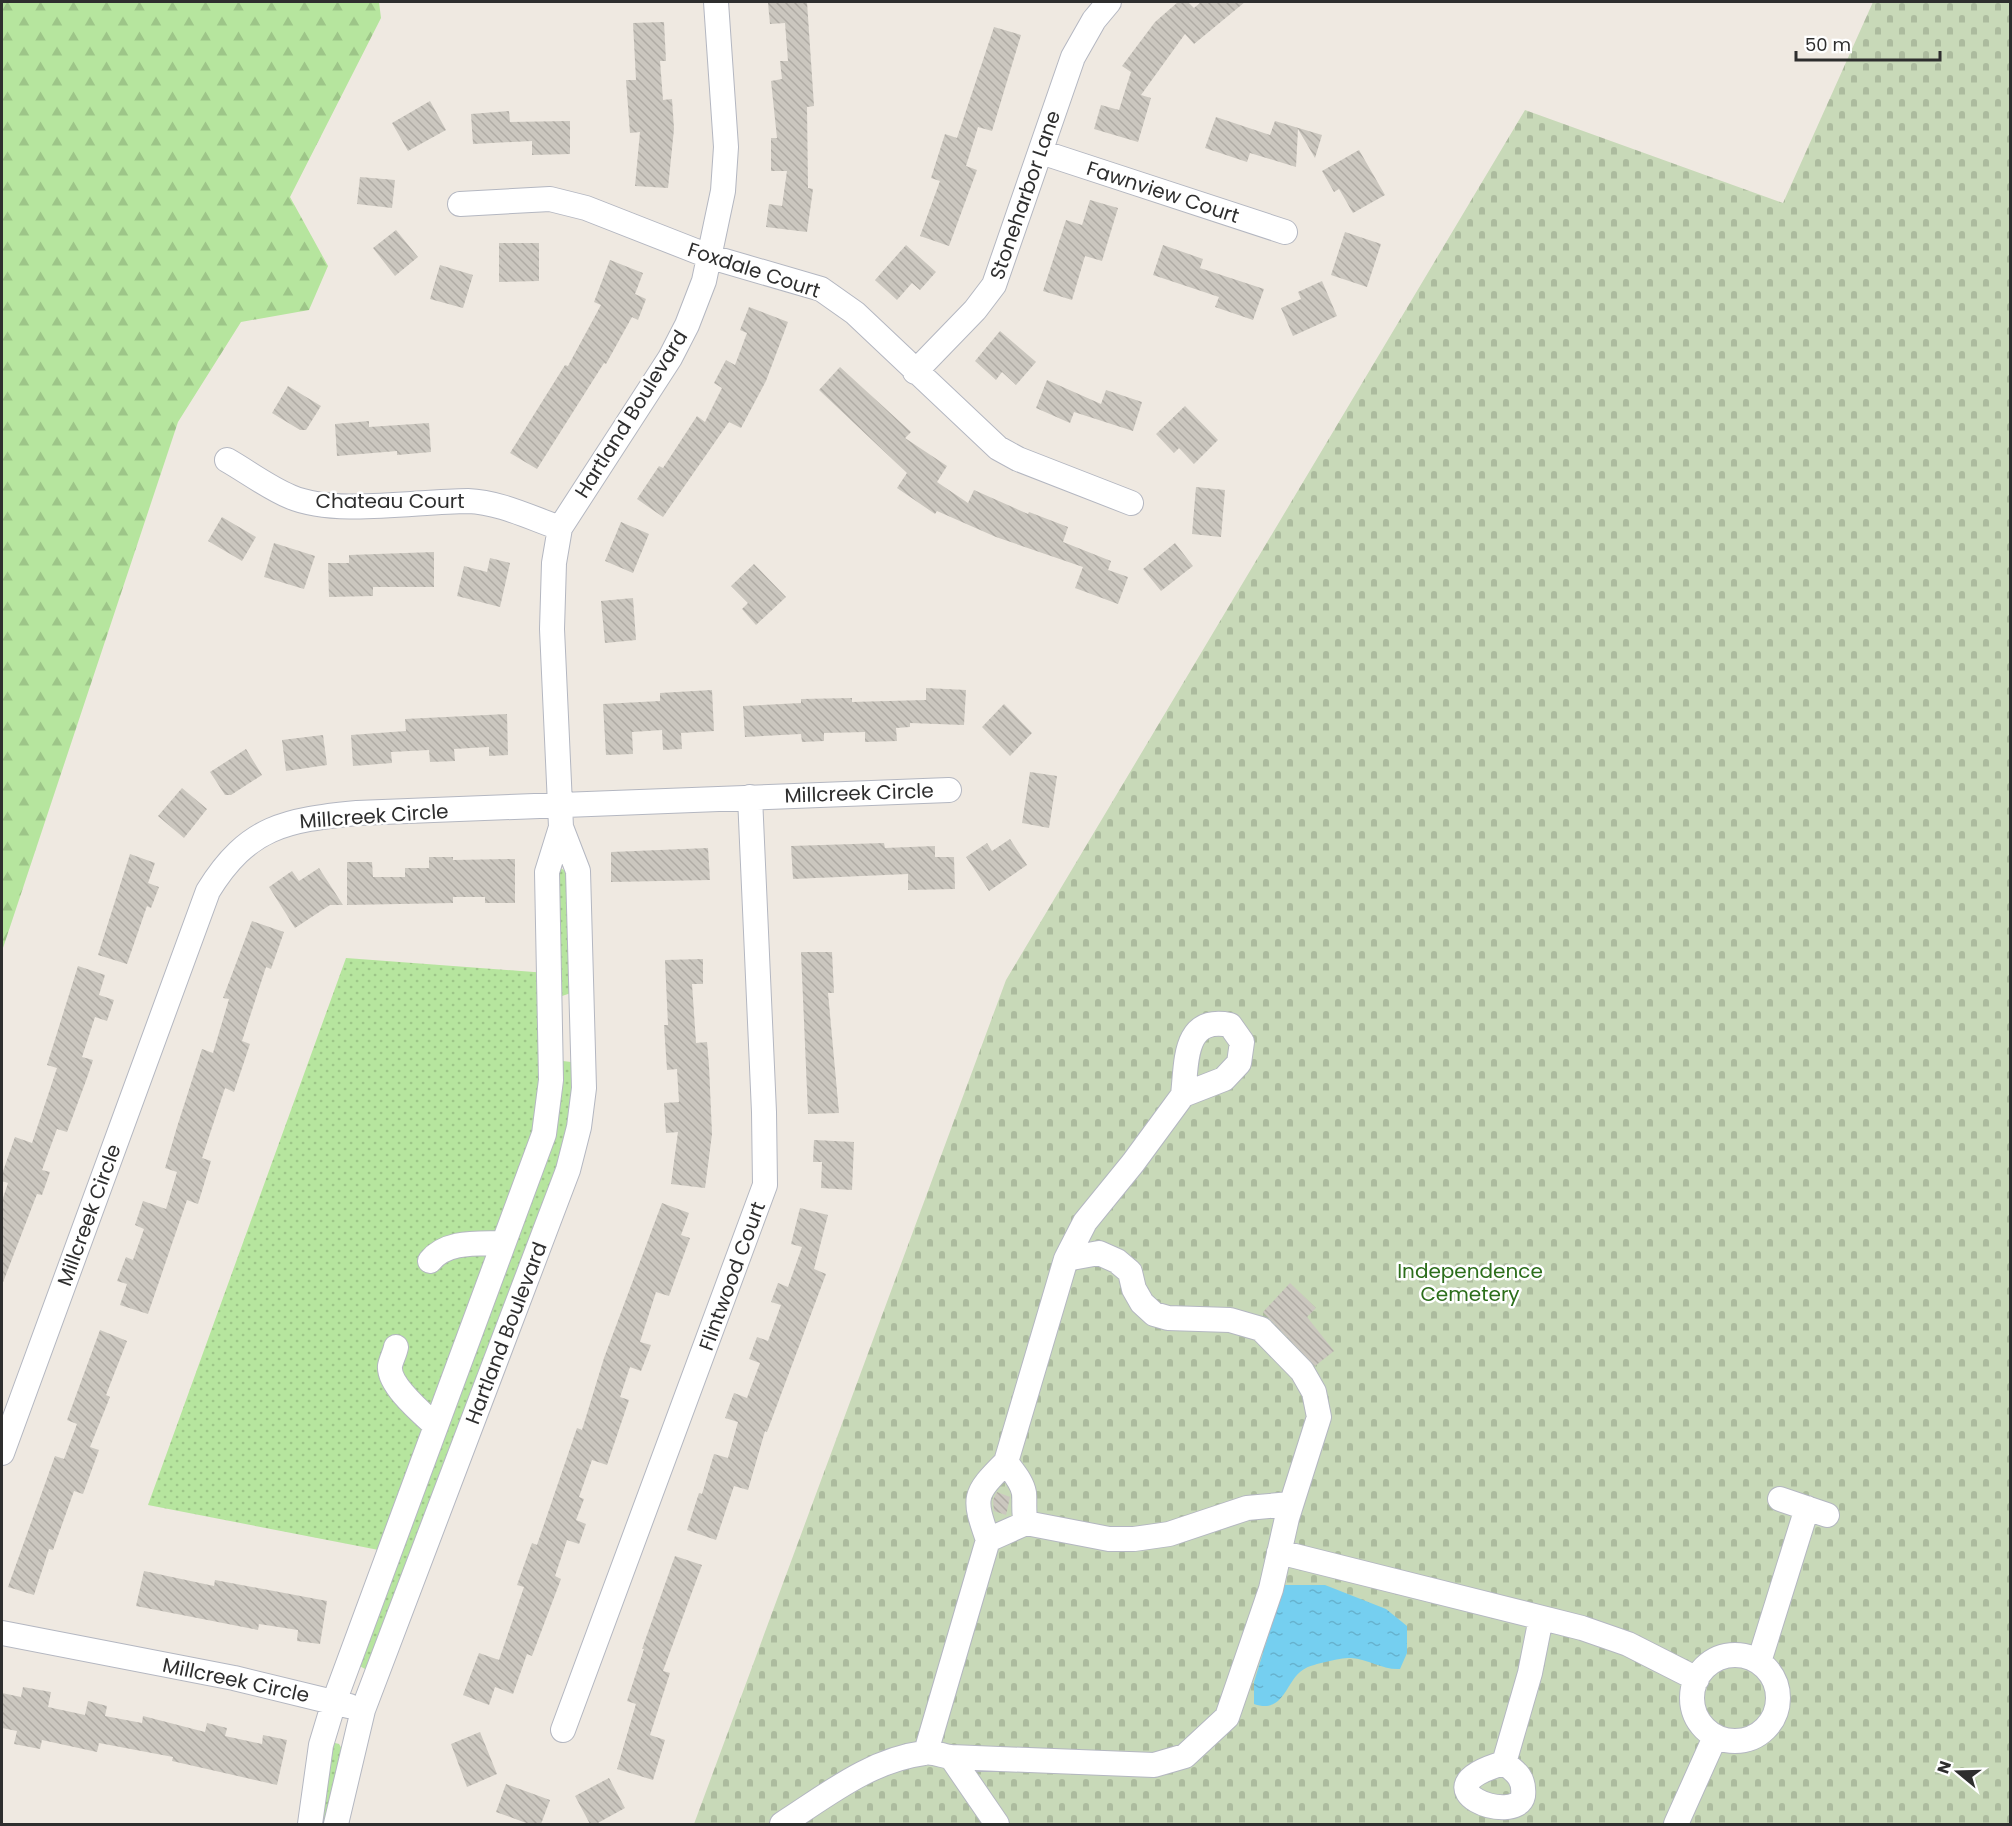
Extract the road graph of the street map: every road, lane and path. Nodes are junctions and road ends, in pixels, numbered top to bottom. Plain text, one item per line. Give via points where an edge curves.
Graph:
1 (716, 2) edge
2 (1109, 2) edge
3 (1041, 152) junction
4 (460, 204) dead end
5 (1284, 232) dead end
6 (711, 257) junction
7 (915, 372) junction
8 (227, 460) dead end
9 (1131, 502) dead end
10 (560, 528) junction
11 (950, 790) dead end
12 (750, 797) junction
13 (560, 817) junction
14 (1183, 1095) dead end
15 (503, 1244) junction
16 (1066, 1258) junction
17 (430, 1261) dead end
18 (396, 1347) dead end
19 (436, 1426) junction
20 (2, 1453) edge
21 (1006, 1462) junction
22 (1780, 1499) dead end
23 (1291, 1504) junction
24 (1026, 1522) junction
25 (988, 1540) junction
26 (1279, 1552) junction
27 (1541, 1618) junction
28 (2, 1633) edge
29 (1759, 1662) junction
30 (1697, 1679) junction
31 (334, 1702) junction
32 (363, 1710) junction
33 (563, 1730) dead end
34 (1715, 1737) junction
35 (926, 1752) junction
36 (951, 1757) junction
37 (1504, 1763) dead end
38 (310, 1824) edge
39 (336, 1824) edge
40 (782, 1824) edge
41 (996, 1824) edge
42 (1676, 1824) edge

1 - 6 street, Hartland Boulevard via 726,147
2 - 3 street, Stoneharbor Lane via 1073,57
3 - 5 street, Fawnview Court
3 - 7 street, Stoneharbor Lane via 994,285
4 - 6 street, Foxdale Court via 550,200 586,208
6 - 7 street, Foxdale Court via 821,289 855,313
6 - 10 street, Hartland Boulevard via 687,326 670,358
7 - 9 street, Foxdale Court via 998,448
8 - 10 street, Chateau Court via 291,497 314,503 337,506 471,501
10 - 13 street, Hartland Boulevard via 554,563 552,629
11 - 12 street, Millcreek Circle
12 - 13 street, Millcreek Circle
12 - 33 street, Flintwood Court via 765,1185
13 - 15 street, Hartland Boulevard via 547,872 550,1091 544,1134
13 - 20 street, Millcreek Circle via 357,813 302,818 273,828 241,848 222,868 208,891
13 - 32 street, Hartland Boulevard via 578,871 584,1088 579,1127 568,1170
14 - 16 street via 1085,1222
15 - 17 street via 462,1245 440,1251
15 - 19 street, Hartland Boulevard
16 - 21 street
16 - 23 street via 1099,1253 1130,1272 1142,1303 1154,1314 1230,1320 1261,1329 1289,1355 1314,1392 1319,1417
18 - 19 street via 390,1366 396,1384
19 - 31 street, Hartland Boulevard
21 - 24 street via 1024,1494
21 - 25 street via 982,1486 978,1498 978,1511
22 - 29 street via 1817,1512
23 - 24 street via 1246,1508 1169,1534 1134,1539 1109,1539
23 - 26 street
24 - 25 street
25 - 35 street
26 - 27 street
26 - 36 street via 1227,1717 1185,1756 1154,1765
27 - 30 street via 1628,1644
27 - 37 street
28 - 31 street, Millcreek Circle via 234,1678
29 - 30 street via 1736,1655 1714,1660
29 - 34 street via 1775,1683 1778,1694 1773,1718 1757,1736 1743,1741
30 - 34 street via 1692,1701 1695,1714 1702,1727
31 - 32 street, Millcreek Circle
31 - 38 street, Hartland Boulevard via 321,1745
32 - 39 street, Hartland Boulevard
34 - 42 street
35 - 36 street
35 - 40 street via 884,1763 848,1780
36 - 41 street

